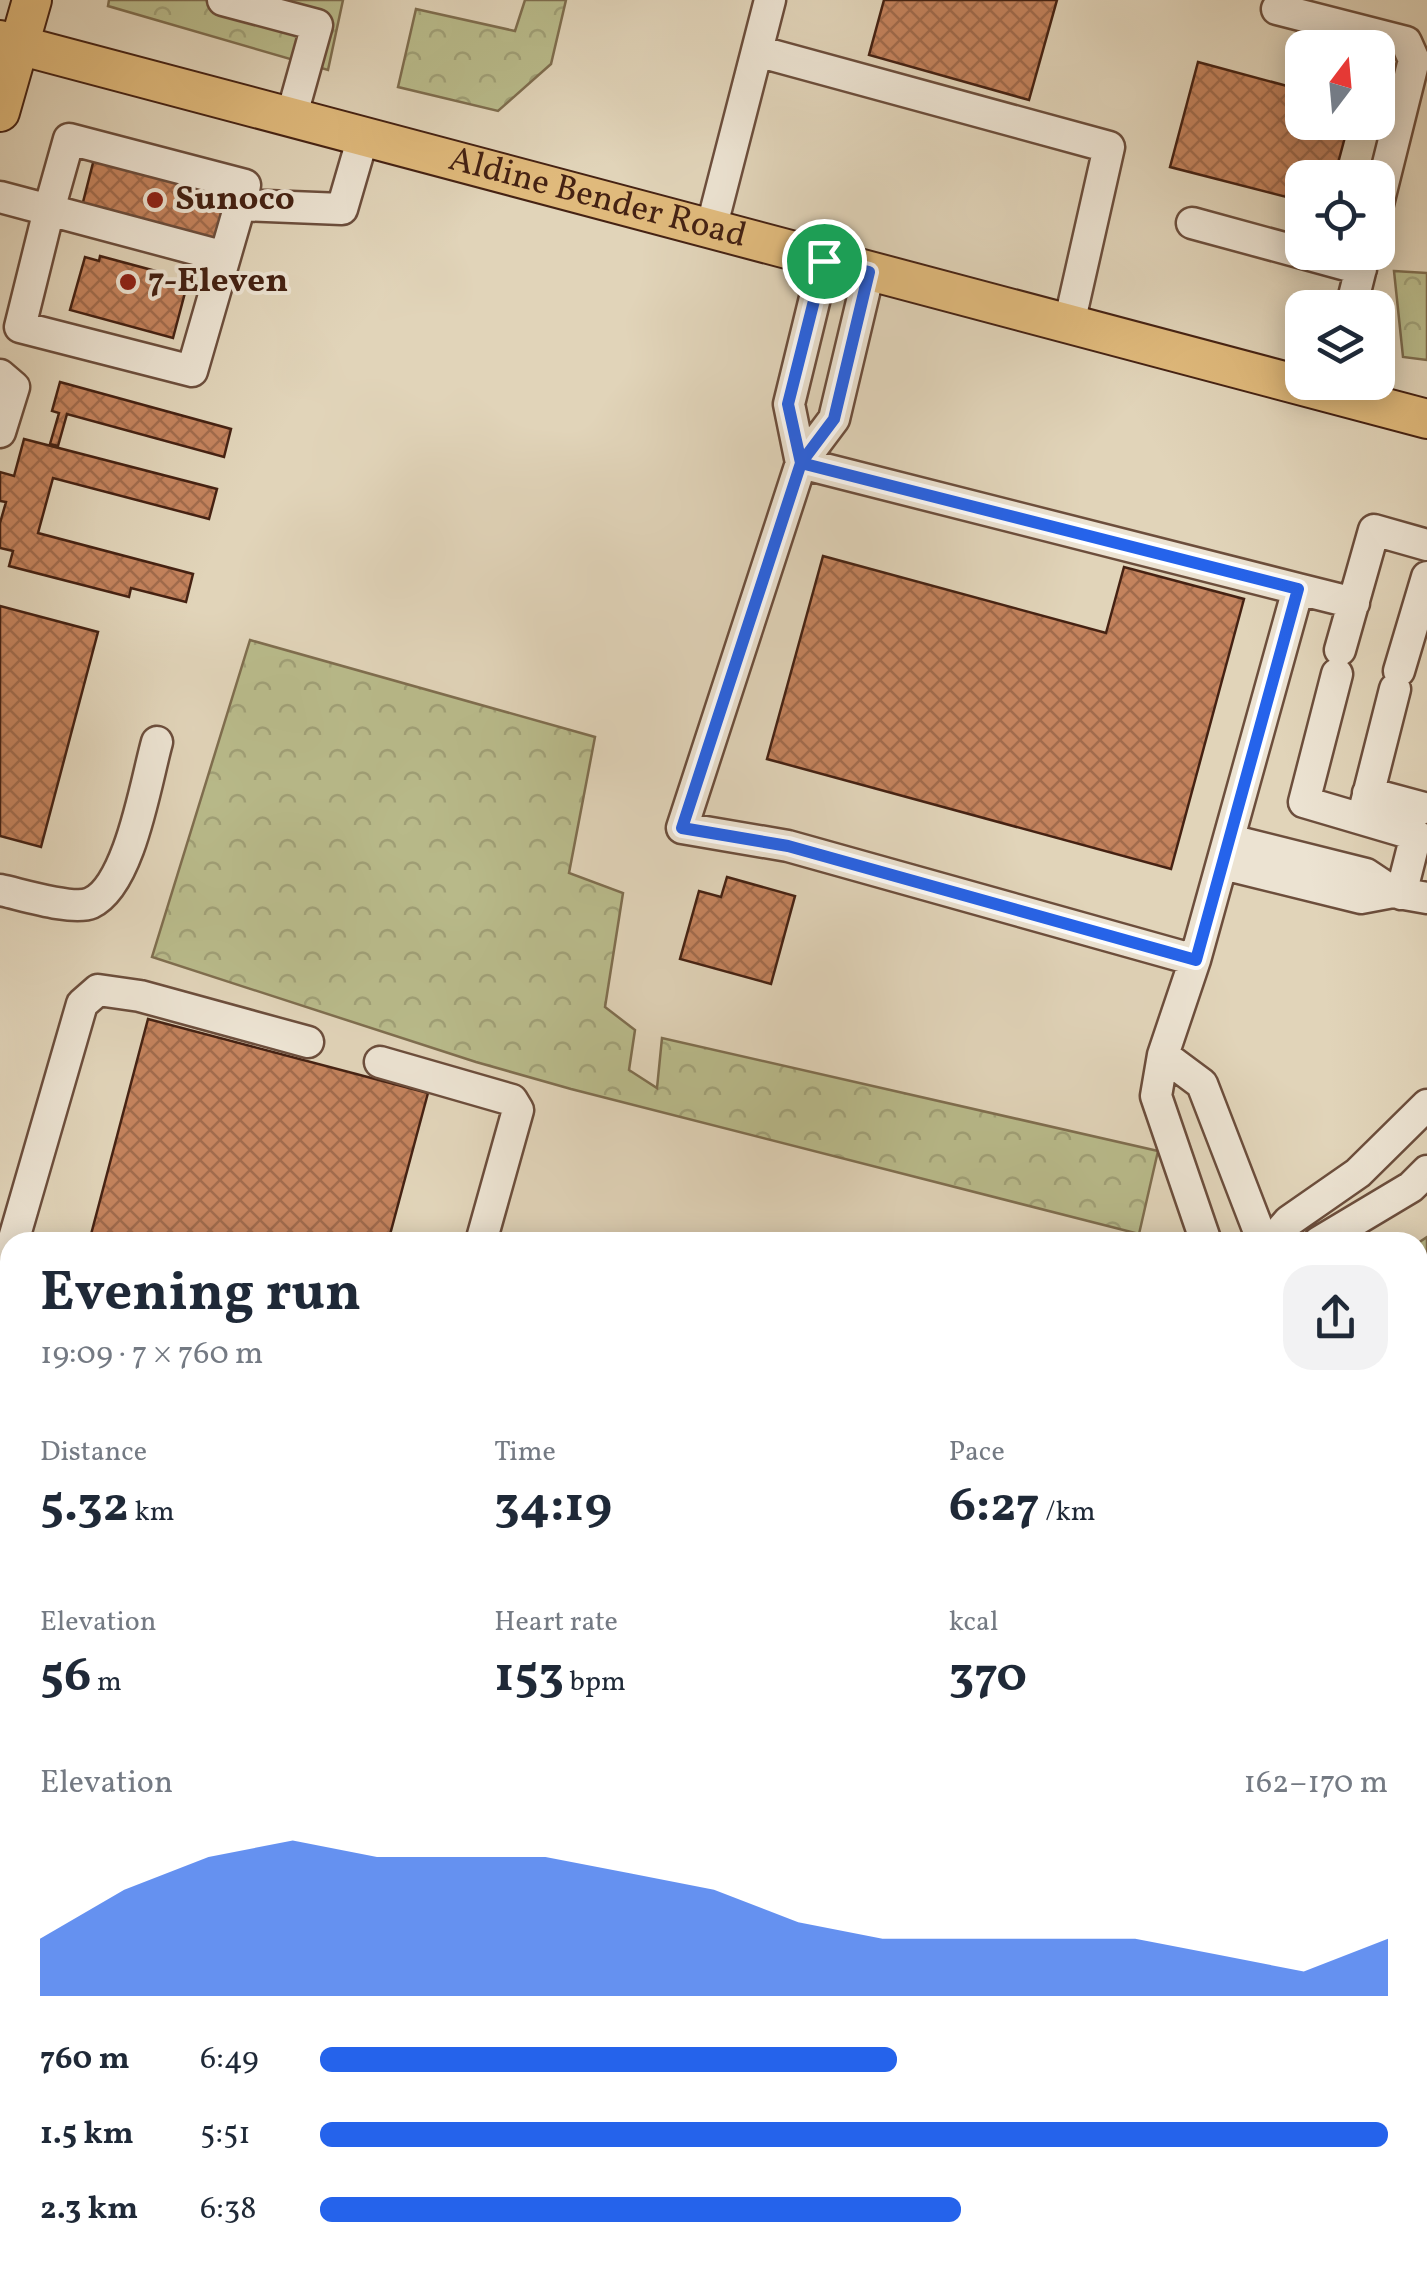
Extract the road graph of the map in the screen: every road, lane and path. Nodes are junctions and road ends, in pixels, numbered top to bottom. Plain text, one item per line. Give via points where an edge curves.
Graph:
1 (32, 0) edge
2 (224, 0) edge
3 (770, 0) edge
4 (1276, 8) dead end
5 (295, 9) edge
6 (10, 43) edge
7 (757, 52) junction
8 (0, 112) edge
9 (290, 118) junction
10 (363, 137) junction
11 (1389, 160) edge
12 (0, 197) edge
13 (240, 204) junction
14 (49, 210) junction
15 (1192, 223) dead end
16 (711, 230) junction
17 (1285, 244) edge
18 (225, 257) junction
19 (824, 261) junction
20 (869, 272) junction
21 (1069, 324) junction
22 (0, 375) edge
23 (1285, 377) edge
24 (1368, 400) edge
25 (1427, 419) edge
26 (0, 432) edge
27 (801, 463) junction
28 (1427, 545) edge
29 (1427, 578) edge
30 (1298, 589) junction
31 (1354, 603) junction
32 (157, 742) dead end
33 (1365, 806) junction
34 (1426, 806) edge
35 (1226, 852) junction
36 (1427, 853) edge
37 (0, 890) edge
38 (1409, 895) edge
39 (1196, 960) junction
40 (308, 1042) dead end
41 (1164, 1055) junction
42 (380, 1062) dead end
43 (1427, 1105) edge
44 (1427, 1171) edge
45 (17, 1232) edge
46 (484, 1232) edge
47 (1203, 1232) edge
48 (1259, 1232) edge
49 (1280, 1232) edge
50 (1335, 1232) edge

1 - 6 main road
2 - 5 street
3 - 7 street
4 - 11 street via 1406,42 1414,60
5 - 9 street via 317,26
6 - 8 main road
6 - 9 main road, Aldine Bender Road
7 - 16 street
7 - 21 street via 1109,146
9 - 10 main road, Aldine Bender Road
10 - 13 street via 342,209
10 - 16 main road, Aldine Bender Road
12 - 14 street
13 - 14 street via 245,185 68,139
13 - 18 street
14 - 18 street
14 - 18 street via 20,326 192,371
15 - 17 street
16 - 19 main road, Aldine Bender Road
19 - 20 main road, Aldine Bender Road
19 - 27 street via 788,404
20 - 21 main road, Aldine Bender Road
20 - 27 street via 834,419
21 - 23 main road, Aldine Bender Road
22 - 26 street via 14,387
24 - 25 main road, Aldine Bender Road
27 - 30 street
27 - 39 street via 682,828 788,846
28 - 31 street via 1374,530
29 - 33 street
30 - 31 street
30 - 35 street
31 - 33 street via 1304,802
32 - 37 street via 132,836 101,895 74,904
33 - 34 street
33 - 38 street via 1416,835
35 - 38 street via 1366,874
35 - 39 street
36 - 38 street
39 - 41 street
40 - 45 street via 98,990 82,1004
41 - 47 street via 1156,1096
41 - 48 street via 1202,1084
42 - 46 street via 512,1100 518,1110
43 - 49 street via 1358,1173
44 - 50 street

